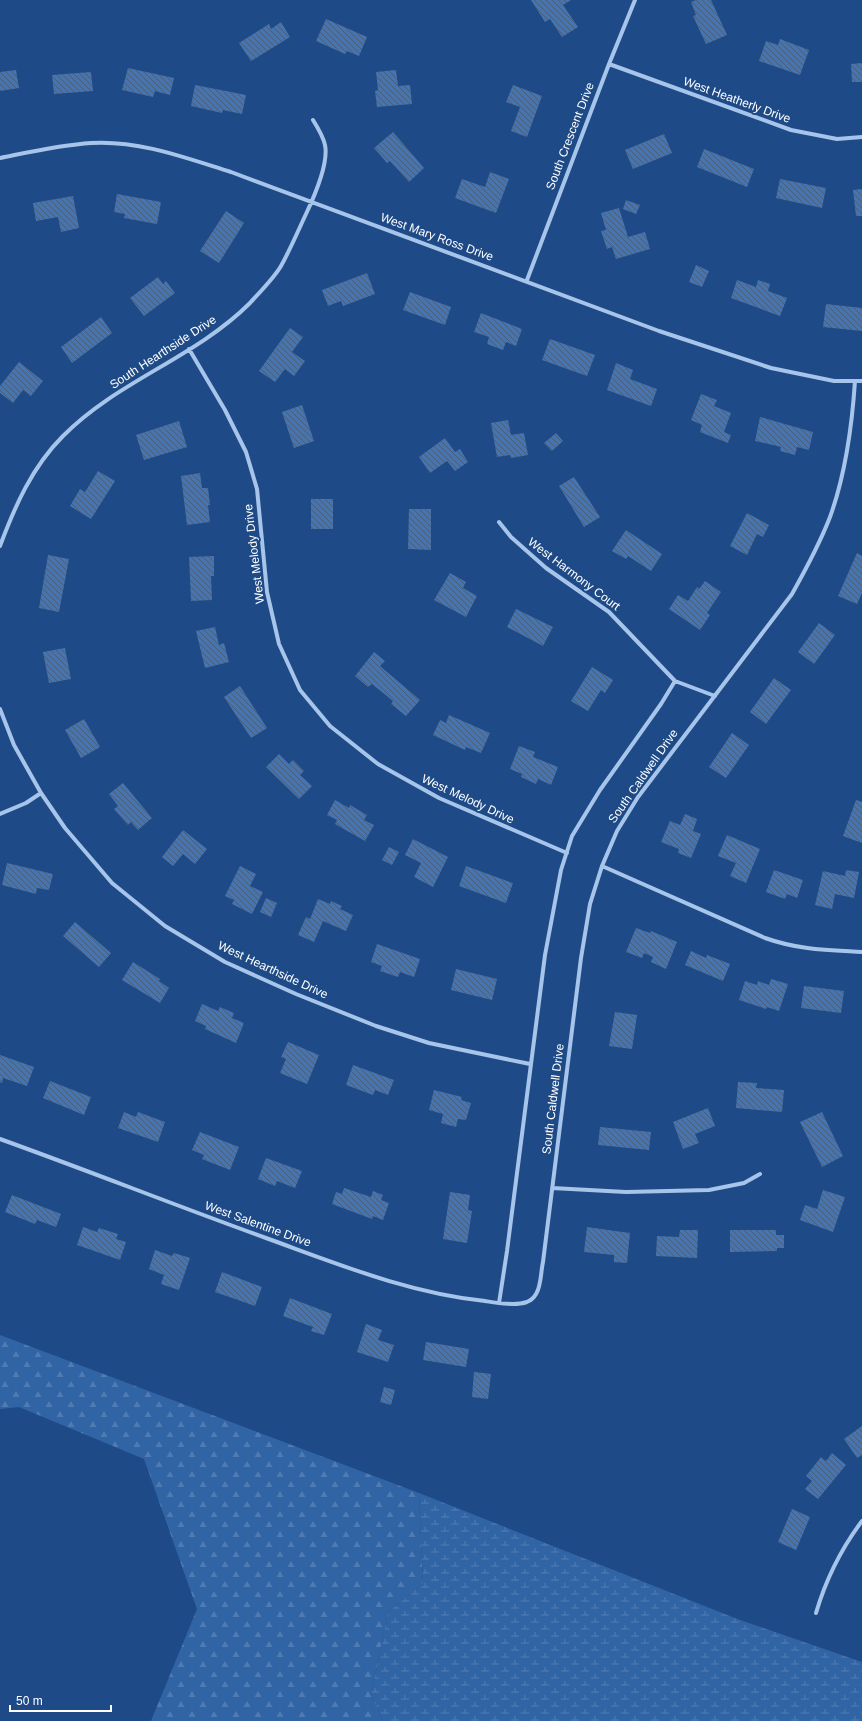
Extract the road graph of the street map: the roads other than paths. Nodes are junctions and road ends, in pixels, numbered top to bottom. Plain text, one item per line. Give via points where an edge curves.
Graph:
1 (635, 0) edge
2 (609, 64) junction
3 (313, 120) dead end
4 (862, 137) edge
5 (0, 158) edge
6 (312, 201) junction
7 (527, 280) junction
8 (189, 349) junction
9 (862, 380) edge
10 (855, 381) junction
11 (499, 522) dead end
12 (0, 546) edge
13 (675, 681) junction
14 (714, 696) junction
15 (0, 709) edge
16 (41, 793) junction
17 (0, 814) edge
18 (567, 853) junction
19 (602, 866) junction
20 (862, 952) edge
21 (530, 1064) junction
22 (0, 1139) edge
23 (760, 1174) dead end
24 (552, 1188) junction
25 (499, 1303) junction
26 (517, 1303) joint
27 (862, 1521) edge
28 (816, 1613) dead end

1 - 2 street, South Crescent Drive
2 - 4 street, West Heatherly Drive via 791,130 837,139
2 - 7 street, South Crescent Drive
3 - 6 street, South Hearthside Drive via 322,135 325,155
5 - 6 street, West Mary Ross Drive via 92,143 126,145 170,152
6 - 7 street, West Mary Ross Drive
6 - 8 street, South Hearthside Drive via 280,267 250,303 222,327
7 - 10 street, West Mary Ross Drive via 659,331 771,368 834,382
8 - 12 street, South Hearthside Drive via 100,404 62,436 34,471 12,513
8 - 18 street, West Melody Drive via 246,452 257,489 266,592 279,644 300,690 330,726 378,764 440,798
9 - 10 street, West Mary Ross Drive
10 - 14 street, South Caldwell Drive via 842,477 827,523 812,557 792,594
11 - 13 street, West Harmony Court via 511,537 546,568 609,612
13 - 14 street, West Harmony Court
13 - 18 street via 600,790 572,836
14 - 19 street, South Caldwell Drive via 638,797 617,831
15 - 16 street via 14,745
16 - 17 street via 26,803
16 - 21 street, West Hearthside Drive via 65,828 112,883 165,926 225,962 376,1026 429,1043
18 - 21 street via 554,902
19 - 20 street via 783,944 812,950
19 - 24 street, South Caldwell Drive via 590,904 582,951
21 - 25 street
22 - 25 street, West Salentine Drive via 391,1283 430,1293
23 - 24 street via 744,1182 709,1190 626,1192
24 - 26 street, South Caldwell Drive via 538,1289 529,1301
25 - 26 street, West Salentine Drive
27 - 28 street via 833,1566

